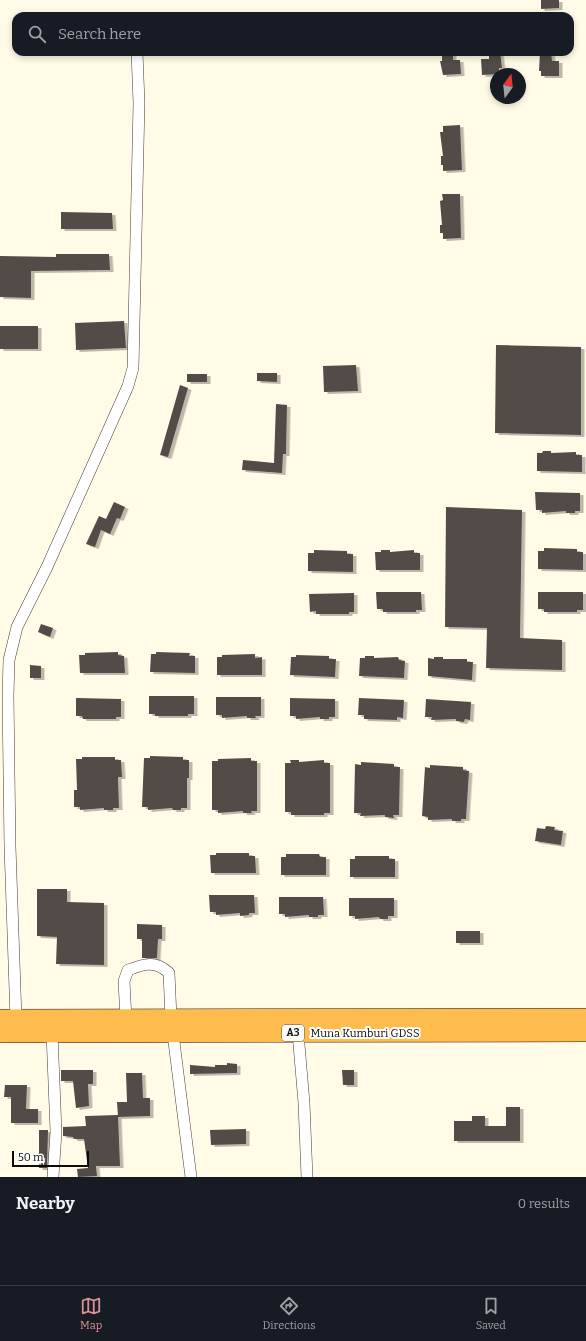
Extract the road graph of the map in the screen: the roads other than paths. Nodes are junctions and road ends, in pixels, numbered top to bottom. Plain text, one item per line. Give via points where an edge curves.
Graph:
1 (137, 56) edge
2 (586, 1018) edge
3 (8, 1019) edge
4 (126, 1019) junction
5 (172, 1026) junction
6 (586, 1032) edge
7 (0, 1033) edge
8 (52, 1033) junction
9 (298, 1033) junction
10 (53, 1177) edge
11 (191, 1177) edge
12 (307, 1177) edge

1 - 3 street via 139,103 133,368 128,386 57,546 17,627 9,660
2 - 5 highway, Muna Kumburi GDSS / A3
3 - 4 highway, Muna Kumburi GDSS / A3
4 - 5 highway, Muna Kumburi GDSS / A3
4 - 5 street via 124,981 128,970 143,964 161,966 168,973
5 - 8 highway, Muna Kumburi GDSS / A3
5 - 9 highway, Muna Kumburi GDSS / A3
5 - 11 street
6 - 9 highway, Muna Kumburi GDSS / A3
7 - 8 highway, Muna Kumburi GDSS / A3
8 - 10 street via 56,1132
9 - 12 street

